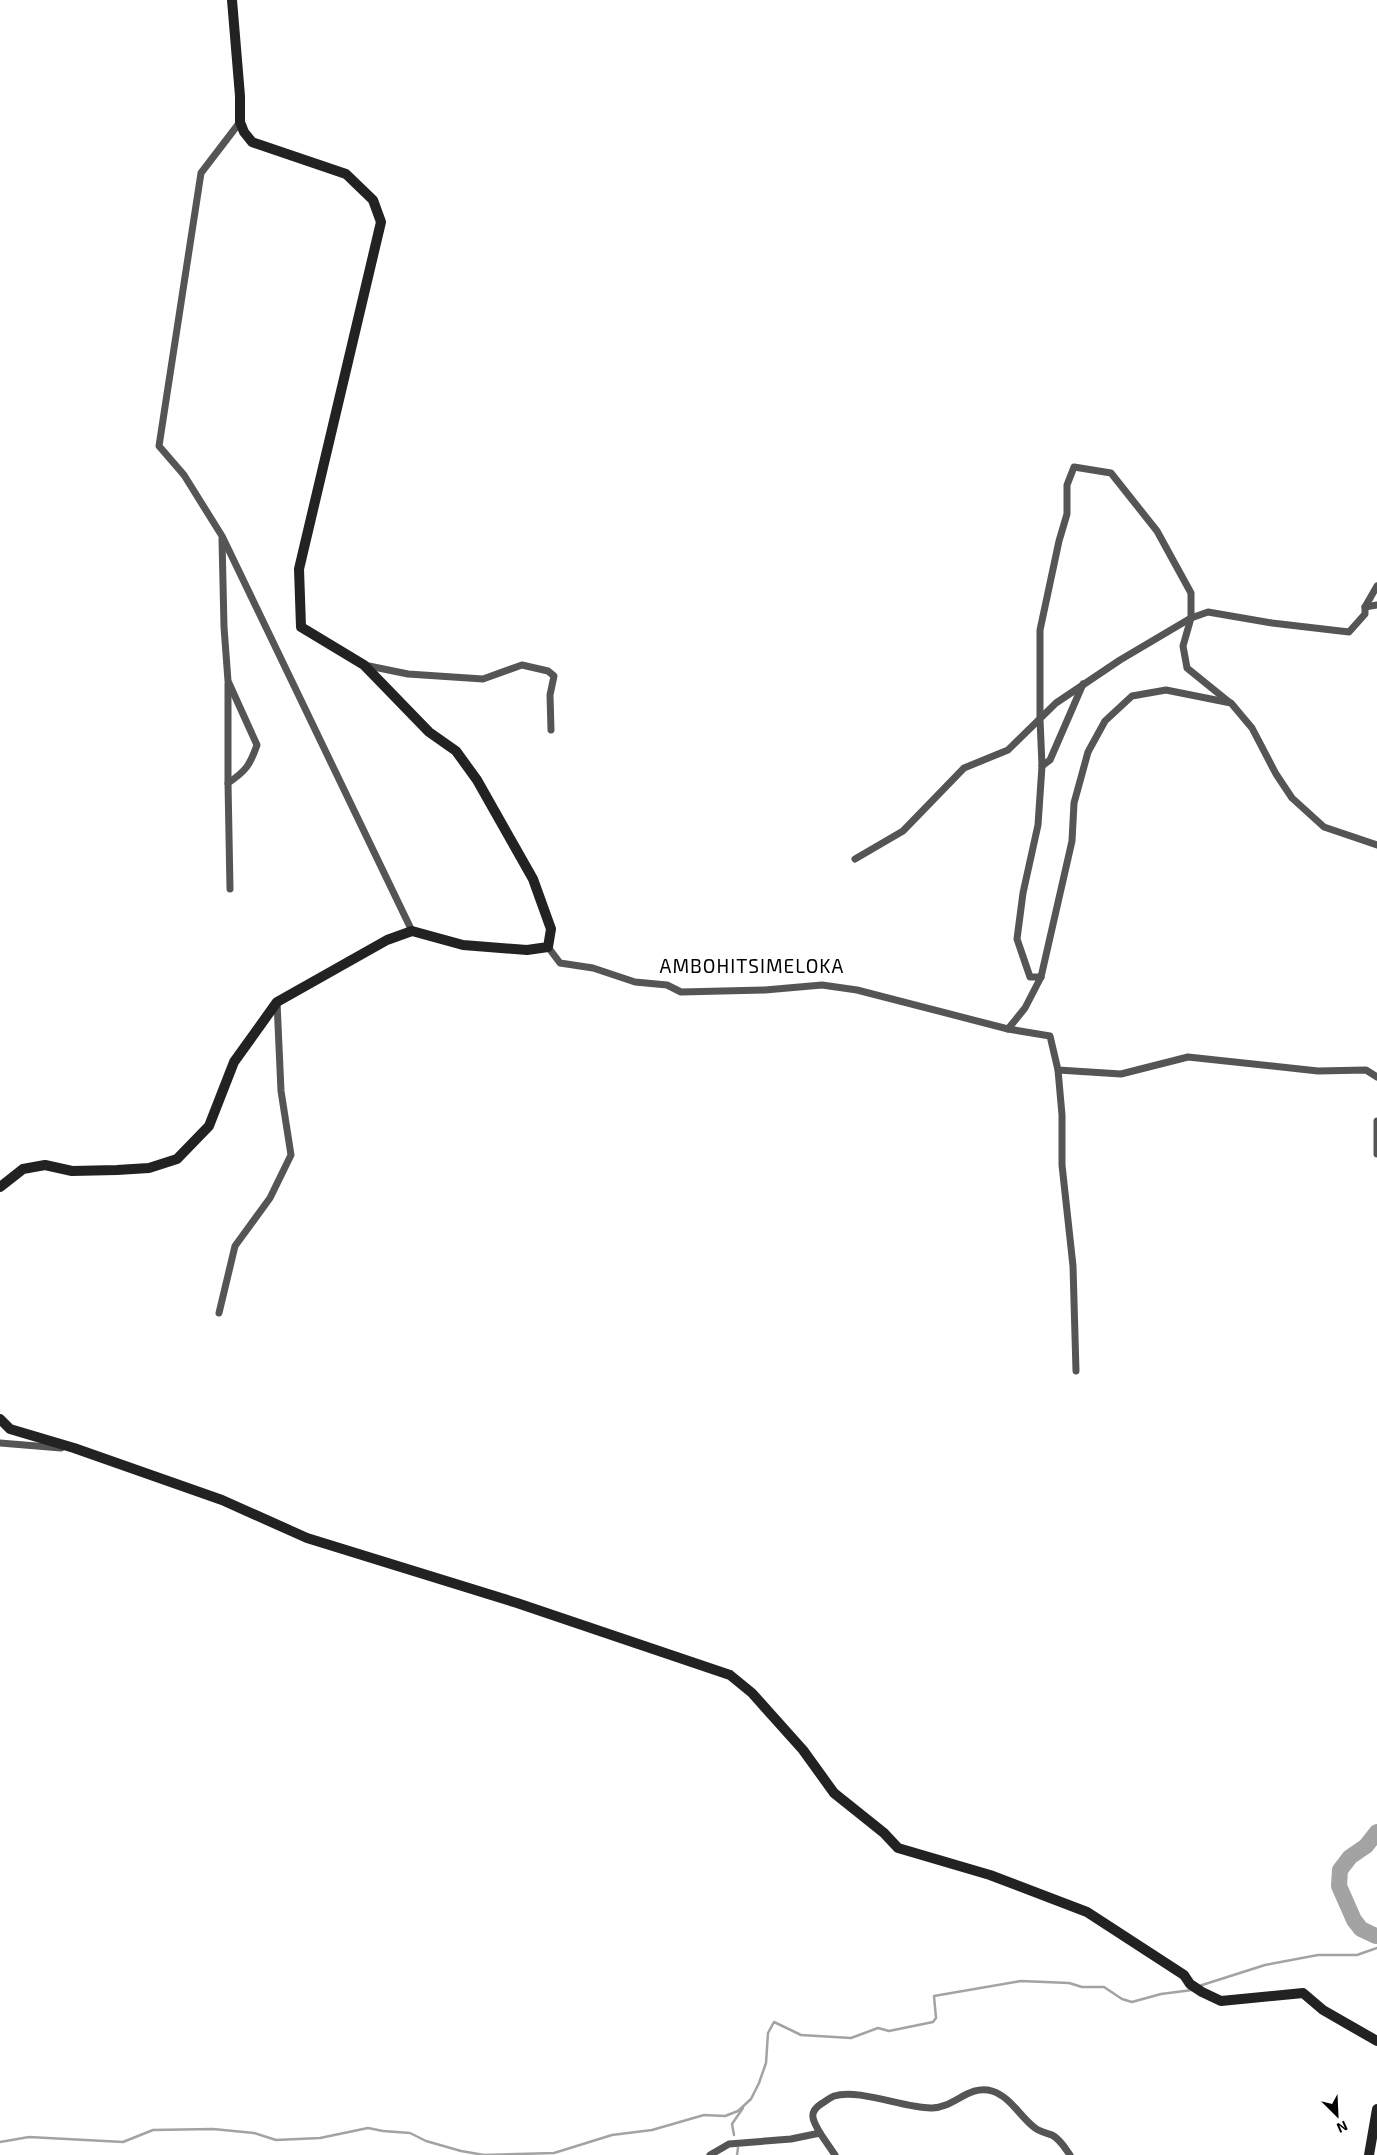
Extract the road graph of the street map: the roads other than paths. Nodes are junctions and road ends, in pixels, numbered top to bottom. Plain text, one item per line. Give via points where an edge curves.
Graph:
1 (232, 0) edge
2 (240, 122) junction
3 (222, 536) junction
4 (1377, 586) edge
5 (1377, 605) edge
6 (1365, 607) junction
7 (1191, 618) junction
8 (364, 665) junction
9 (228, 681) junction
10 (1083, 684) junction
11 (1231, 703) junction
12 (1040, 719) junction
13 (551, 730) dead end
14 (1042, 766) junction
15 (228, 782) junction
16 (1377, 845) edge
17 (855, 859) dead end
18 (230, 889) dead end
19 (412, 931) junction
20 (548, 947) junction
21 (1041, 977) junction
22 (277, 1002) junction
23 (1008, 1029) junction
24 (1058, 1070) junction
25 (1377, 1077) edge
26 (1377, 1121) edge
27 (1377, 1154) edge
28 (0, 1187) edge
29 (219, 1313) dead end
30 (1076, 1371) dead end
31 (0, 1419) edge
32 (0, 1443) edge
33 (74, 1448) junction
34 (1377, 2041) edge
35 (1377, 2108) edge
36 (820, 2133) junction
37 (710, 2155) edge
38 (835, 2155) edge
39 (1070, 2155) edge
40 (1370, 2155) edge

1 - 2 street
2 - 3 street via 201,173 160,446 184,475
2 - 8 street via 252,142 346,174 372,200 381,222 299,569 301,627
3 - 9 street
3 - 19 street
4 - 6 street
5 - 6 street
6 - 7 street via 1364,614 1349,632 1208,612
7 - 10 street
7 - 11 street via 1182,646 1187,668
7 - 12 street via 1190,593 1158,531 1132,497 1111,473 1074,467 1067,485 1067,514 1040,630
8 - 13 street via 408,674 483,679 522,665 548,671 554,676 550,695
8 - 20 street via 429,732 456,751 477,780 533,879 551,929
9 - 15 street
9 - 15 street via 257,745 243,773
10 - 12 street
10 - 14 street via 1050,760
11 - 16 street via 1252,728 1292,798 1324,827
11 - 21 street via 1166,690 1132,696 1105,721 1088,752 1074,803 1072,841
12 - 14 street
12 - 17 street via 1008,750 964,768 903,830
14 - 21 street via 1038,825 1017,939 1030,977
15 - 18 street
19 - 20 street via 464,945 527,950
19 - 22 street via 387,940
20 - 23 street via 560,963 593,968 635,982 667,985 681,992 822,985 857,990
21 - 23 street via 1025,1008
22 - 28 street via 234,1062 209,1126 176,1159 149,1168 117,1170 72,1171 45,1165 23,1169
22 - 29 street via 281,1091 291,1155 270,1198 235,1246
23 - 24 street via 1050,1036
24 - 25 street via 1121,1074 1188,1057 1318,1071 1366,1070
24 - 30 street via 1062,1165 1073,1266
26 - 27 street
31 - 33 street via 10,1429
32 - 33 street
33 - 34 street via 222,1500 307,1538 517,1603 730,1675 752,1693 803,1750 834,1793 898,1848 990,1875 1087,1912 1184,1975 1202,1992 1222,2001 1303,1993 1323,2010
35 - 40 street
36 - 37 street via 729,2144
36 - 38 street
36 - 39 street via 812,2114 834,2096 874,2098 932,2108 946,2106 983,2089 1003,2096 1036,2129 1055,2136

